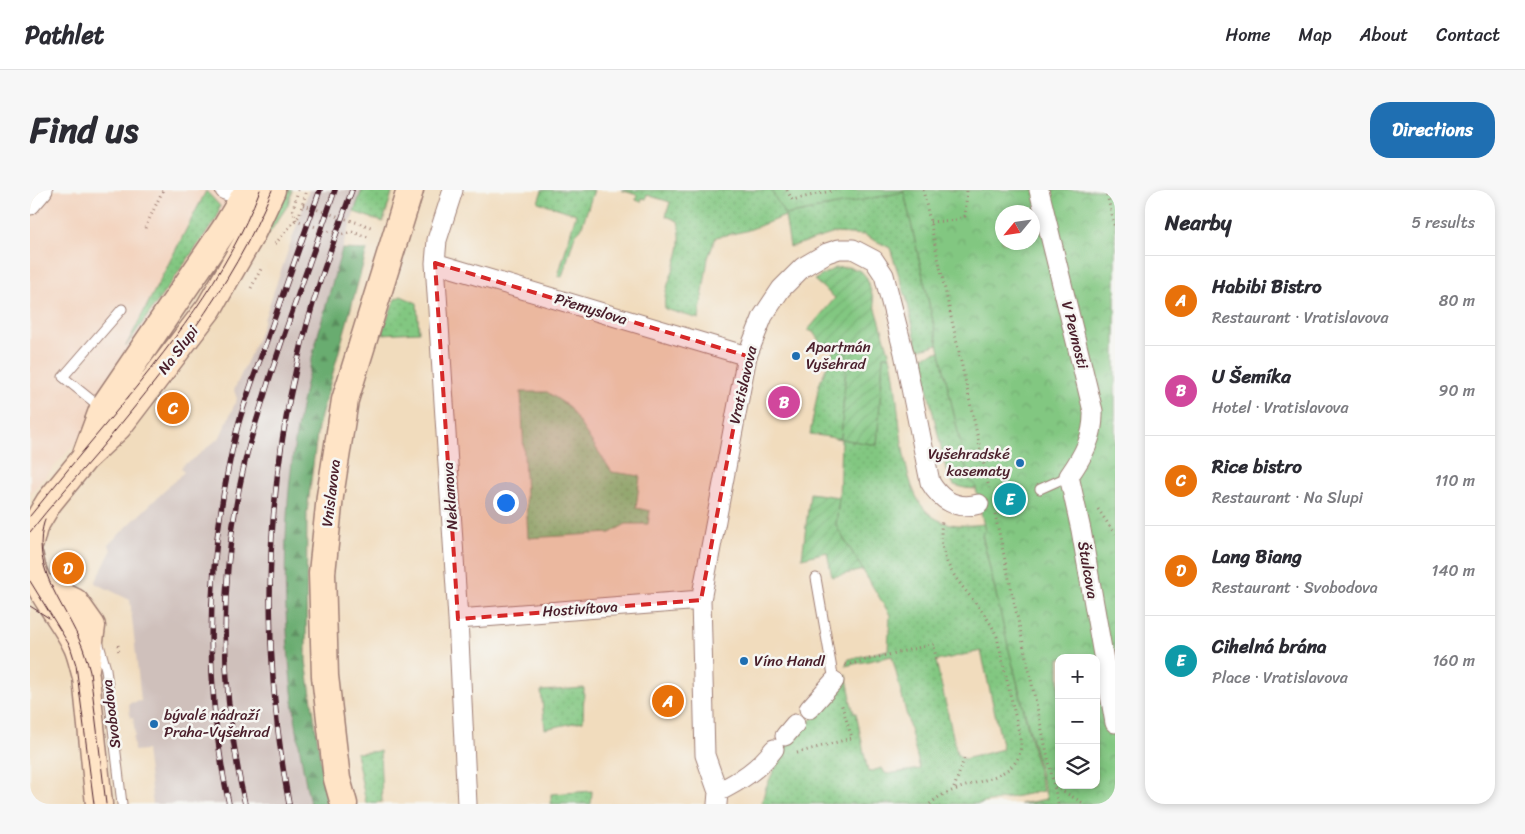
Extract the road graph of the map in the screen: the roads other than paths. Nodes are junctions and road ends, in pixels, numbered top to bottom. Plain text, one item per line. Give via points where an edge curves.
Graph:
1 (43, 190) edge
2 (410, 190) edge
3 (453, 190) edge
4 (1039, 190) edge
5 (251, 193) edge
6 (30, 204) edge
7 (435, 263) junction
8 (122, 309) dead end
9 (747, 356) junction
10 (103, 408) junction
11 (84, 459) junction
12 (1069, 476) junction
13 (1040, 489) dead end
14 (979, 504) dead end
15 (32, 563) edge
16 (816, 578) dead end
17 (701, 600) junction
18 (458, 619) junction
19 (92, 626) junction
20 (833, 674) joint
21 (86, 677) junction
22 (809, 709) dead end
23 (1115, 723) edge
24 (780, 742) road end
25 (718, 798) edge
26 (99, 804) edge
27 (122, 804) edge
28 (344, 804) edge
29 (467, 804) edge

1 - 6 street
2 - 28 main road, Vnislavova via 345,400 330,496 322,573 325,676 337,779
3 - 7 street, Neklanova via 437,240
4 - 12 street, V Pevnosti via 1093,411 1091,437
5 - 10 main road, Na Slupi
5 - 11 main road, Na Slupi via 244,248 219,292 196,327 118,427
7 - 9 street, Přemyslova
7 - 18 street, Neklanova
8 - 10 lane via 63,377
9 - 14 street, Vratislavova via 771,302 803,267 839,249 854,250 874,260 884,275 904,353 930,482 945,501 959,505
9 - 17 street, Vratislavova
10 - 11 main road, Na Slupi
11 - 15 main road, Na Slupi via 49,502 34,527
12 - 13 lane
12 - 23 street, Štulcova
15 - 19 main road, Svobodova via 75,602
15 - 21 main road, Svobodova via 77,646
16 - 20 lane
17 - 18 street, Hostivítova
17 - 25 street, Vratislavova via 705,755
18 - 29 street, Neklanova
19 - 21 main road, Svobodova
19 - 27 lane, Svobodova via 106,668
20 - 22 street
21 - 26 main road, Svobodova
24 - 25 street, Vratislavova

